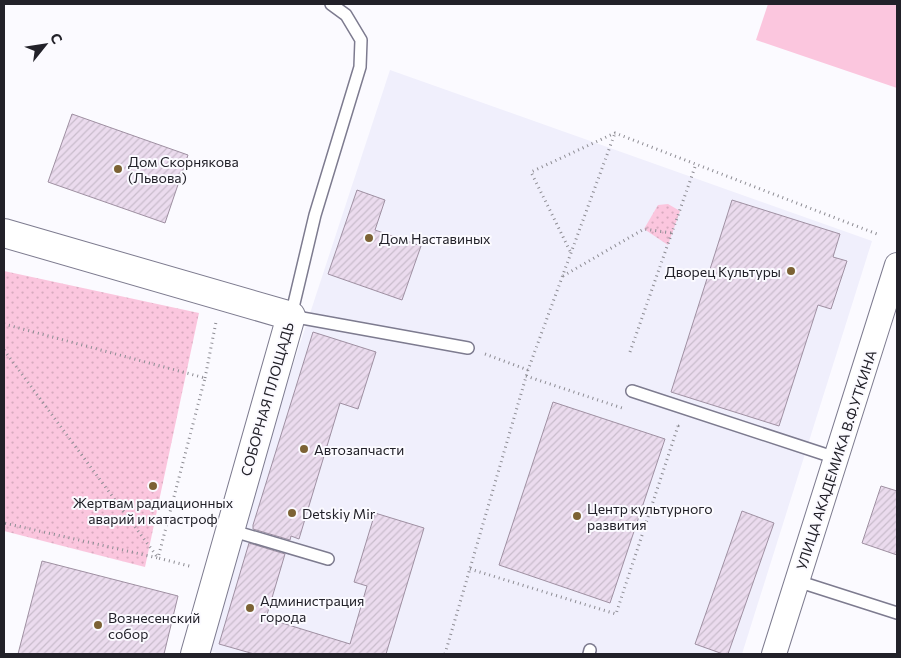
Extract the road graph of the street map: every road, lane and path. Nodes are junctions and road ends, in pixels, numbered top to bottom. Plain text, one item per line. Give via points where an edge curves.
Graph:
1 (331, 4) edge
2 (615, 133) junction
3 (696, 164) junction
4 (672, 232) junction
5 (4, 233) edge
6 (877, 234) dead end
7 (571, 252) junction
8 (897, 265) edge
9 (562, 276) junction
10 (222, 296) junction
11 (291, 316) junction
12 (4, 324) edge
13 (468, 348) joint
14 (4, 350) edge
15 (630, 352) dead end
16 (528, 370) junction
17 (526, 376) junction
18 (205, 378) junction
19 (632, 391) dead end
20 (629, 410) dead end
21 (672, 424) dead end
22 (836, 458) junction
23 (4, 523) edge
24 (230, 530) junction
25 (158, 558) junction
26 (328, 559) dead end
27 (470, 569) junction
28 (218, 573) junction
29 (798, 581) junction
30 (897, 613) edge
31 (195, 654) edge
32 (445, 654) edge
33 (774, 654) edge

1 - 11 lane via 346,16 361,40 360,67 315,215
2 - 3 path
2 - 7 path
2 - 7 path via 531,172
3 - 4 path
3 - 6 path
4 - 9 path via 644,229
4 - 15 path
5 - 10 street, СОБОРНАЯ ПЛОЩАДЬ
7 - 9 path
8 - 22 street, УЛИЦА АКАДЕМИКА В.Ф.УТКИНА
9 - 16 path
10 - 11 street, СОБОРНАЯ ПЛОЩАДЬ
10 - 18 path
11 - 13 lane
11 - 24 street, СОБОРНАЯ ПЛОЩАДЬ
12 - 18 path
13 - 16 path
14 - 25 path
16 - 17 path
17 - 20 path
17 - 27 path
18 - 25 path
19 - 22 lane
21 - 27 path via 678,426 616,614
22 - 29 street, УЛИЦА АКАДЕМИКА В.Ф.УТКИНА
23 - 25 path
24 - 26 lane
24 - 28 street, СОБОРНАЯ ПЛОЩАДЬ
25 - 28 path
27 - 32 path
28 - 31 street, СОБОРНАЯ ПЛОЩАДЬ
29 - 30 lane
29 - 33 street, УЛИЦА АКАДЕМИКА В.Ф.УТКИНА

